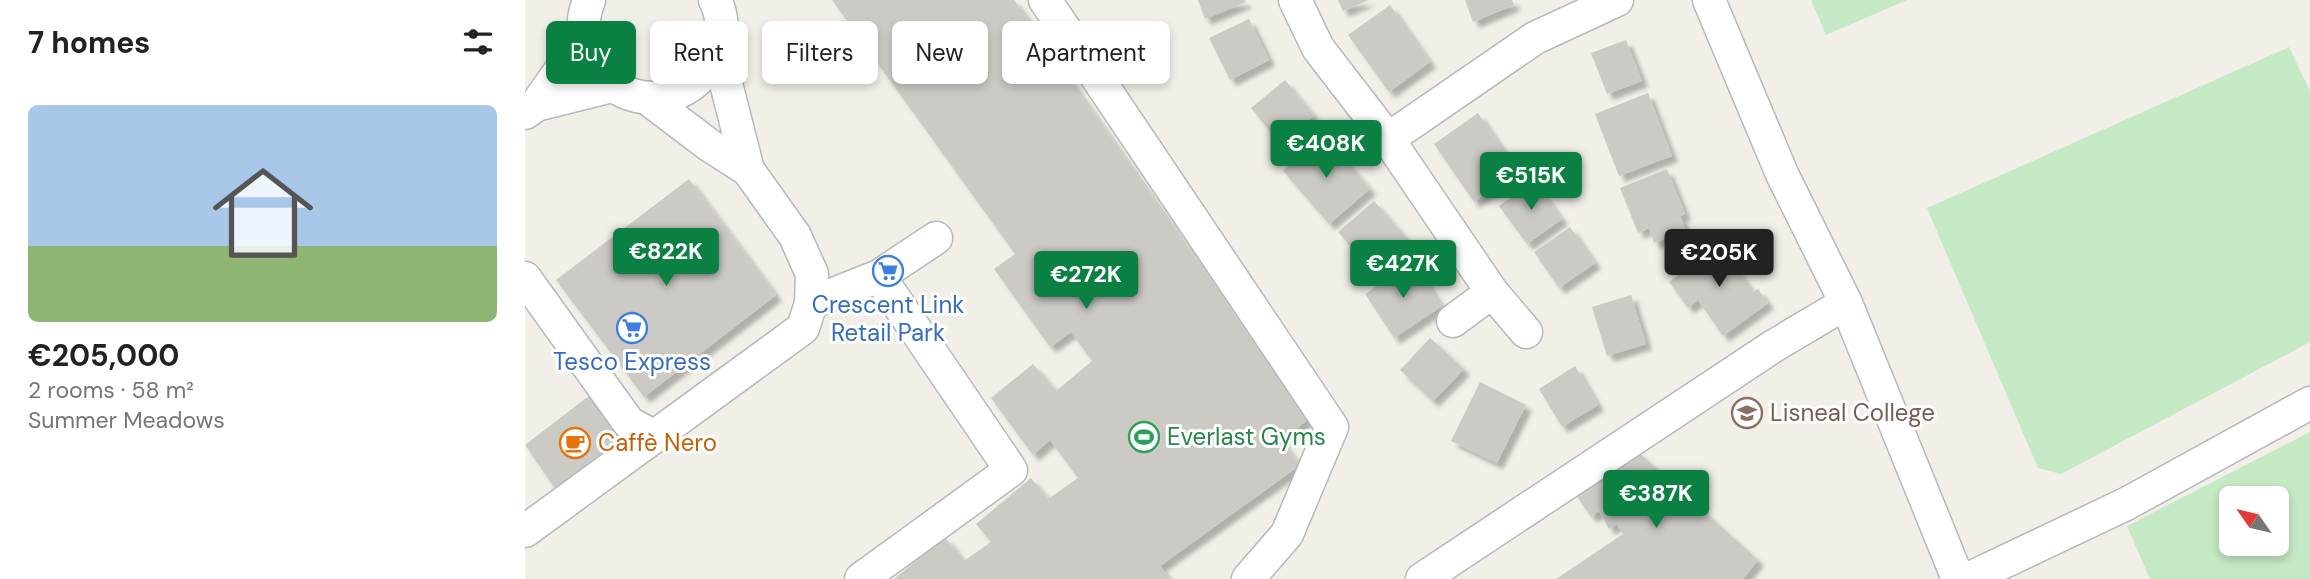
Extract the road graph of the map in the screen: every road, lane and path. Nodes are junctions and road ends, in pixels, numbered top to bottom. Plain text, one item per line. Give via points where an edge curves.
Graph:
1 (589, 0) edge
2 (733, 0) edge
3 (1045, 0) edge
4 (1295, 0) edge
5 (1617, 0) edge
6 (1709, 0) edge
7 (583, 21) edge
8 (721, 21) edge
9 (549, 84) edge
10 (694, 84) edge
11 (730, 84) edge
12 (612, 86) joint
13 (647, 98) junction
14 (531, 109) edge
15 (1388, 139) junction
16 (748, 170) junction
17 (936, 238) dead end
18 (879, 276) junction
19 (525, 278) edge
20 (1492, 292) junction
21 (811, 303) junction
22 (1846, 303) junction
23 (1453, 321) dead end
24 (1526, 332) dead end
25 (2310, 403) edge
26 (655, 437) junction
27 (525, 531) edge
28 (861, 579) edge
29 (1248, 579) edge
30 (1422, 579) edge
31 (1958, 579) edge
32 (1968, 579) edge

1 - 7 street
2 - 8 street
3 - 29 street via 1332,427 1287,534
4 - 15 street via 1318,48
5 - 15 street via 1535,38
6 - 22 street via 1782,174
9 - 14 street
10 - 13 street via 670,96
11 - 16 street
12 - 13 street
12 - 14 street
13 - 16 street
15 - 20 street
16 - 21 street via 795,236 812,274
17 - 18 street
18 - 21 street
18 - 28 street via 1011,470
19 - 26 street via 629,423
20 - 23 street
20 - 24 street
21 - 26 street via 803,328
22 - 30 street via 1761,354
22 - 31 street
25 - 32 street via 2126,504
26 - 27 street

